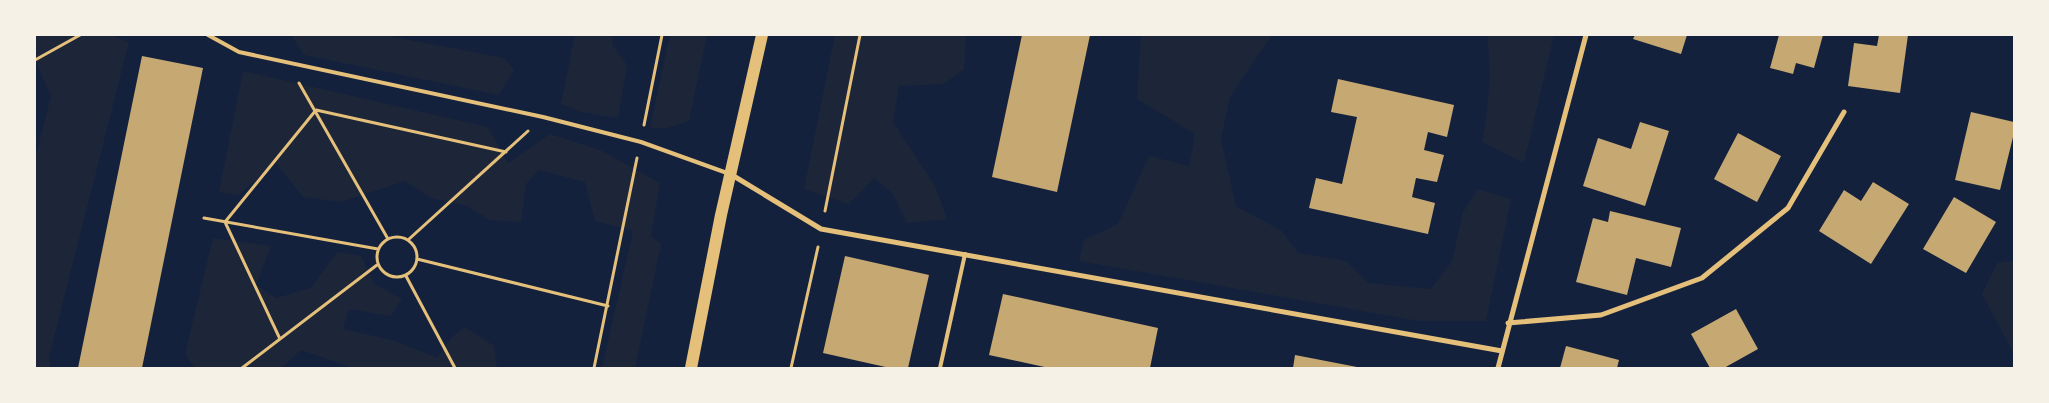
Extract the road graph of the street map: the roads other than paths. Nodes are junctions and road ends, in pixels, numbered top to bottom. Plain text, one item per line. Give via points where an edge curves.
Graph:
1 (208, 35) edge
2 (762, 35) edge
3 (1586, 35) edge
4 (1844, 112) dead end
5 (732, 175) junction
6 (965, 254) junction
7 (1508, 323) junction
8 (1502, 351) junction
9 (691, 368) edge
10 (940, 368) edge
11 (1498, 368) edge

1 - 5 lane via 239,52 543,117 640,142
2 - 5 main road
3 - 7 street
4 - 7 street via 1788,208 1702,278 1601,315
5 - 6 street via 822,229
5 - 9 main road
6 - 8 street
6 - 10 lane
7 - 8 street
8 - 11 street

